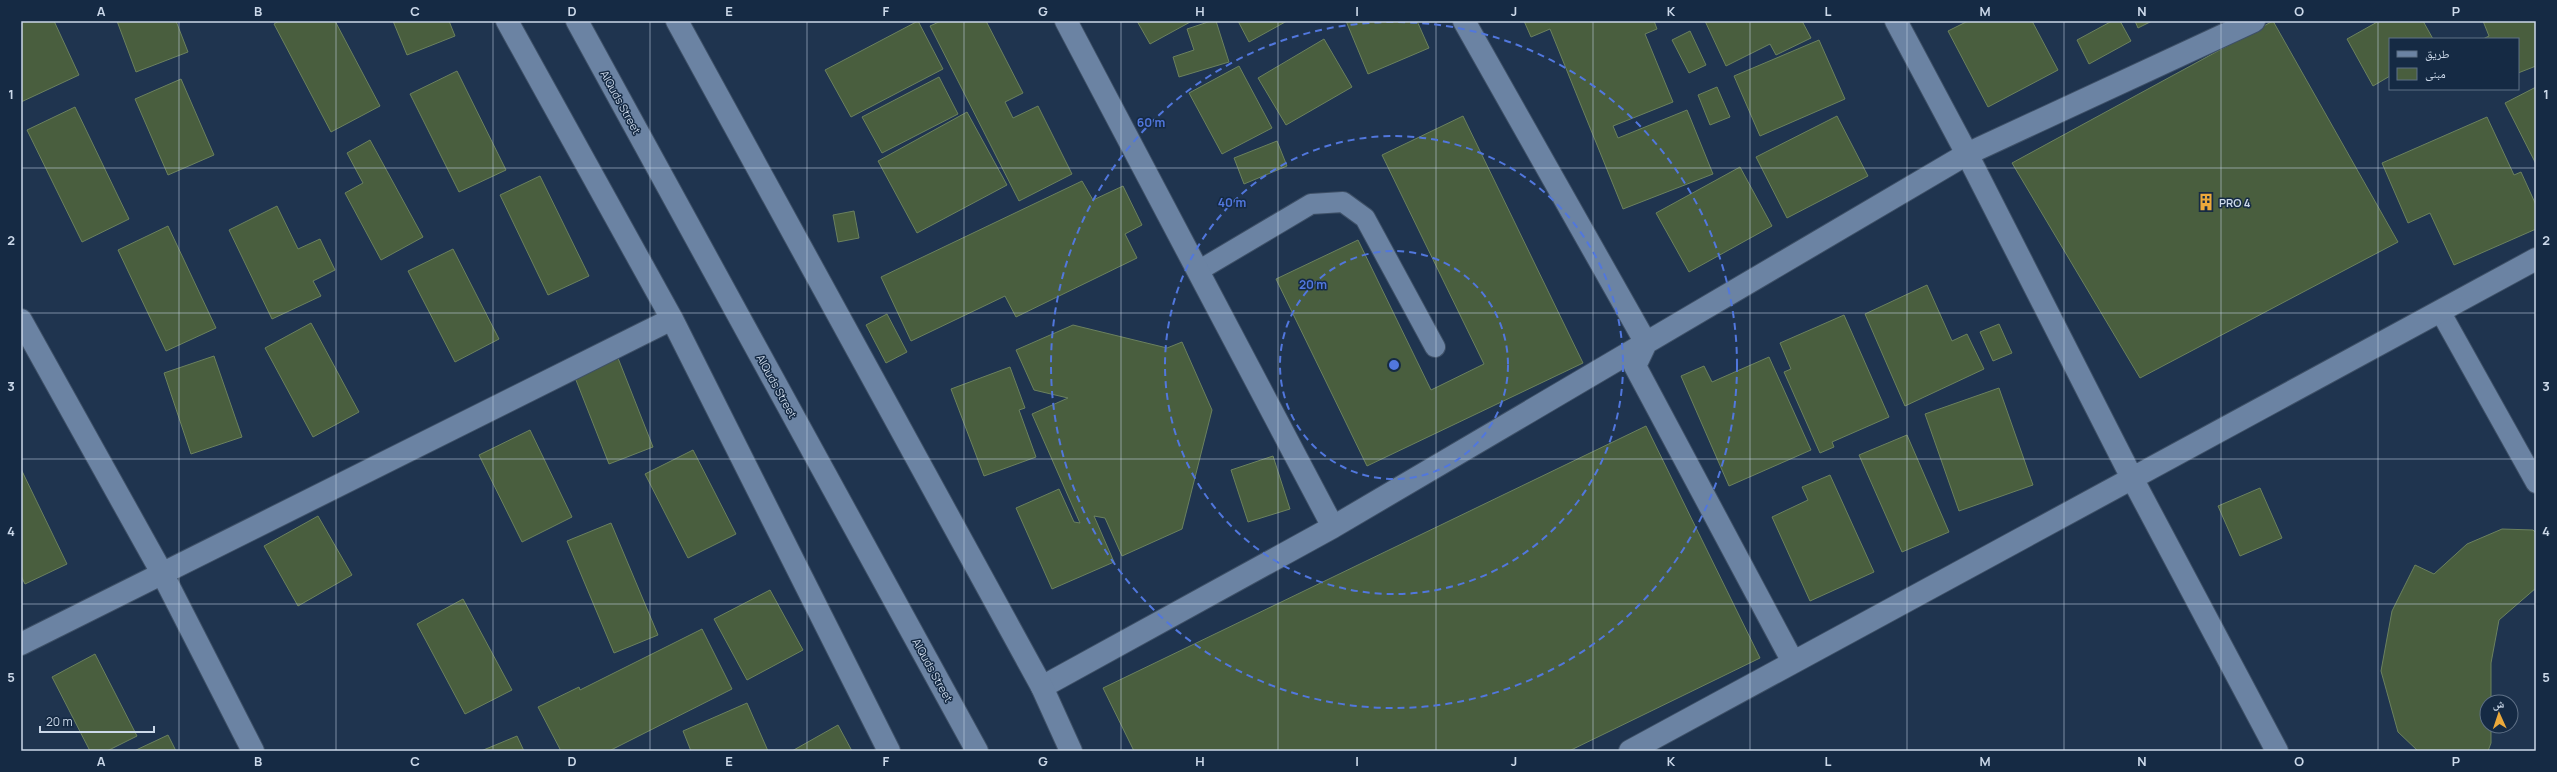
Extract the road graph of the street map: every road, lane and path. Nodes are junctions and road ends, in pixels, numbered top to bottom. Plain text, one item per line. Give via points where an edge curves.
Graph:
1 (507, 21) edge
2 (577, 21) edge
3 (677, 21) edge
4 (1066, 21) edge
5 (1464, 21) edge
6 (1896, 21) edge
7 (2254, 21) edge
8 (1967, 154) junction
9 (2536, 259) edge
10 (1198, 271) junction
11 (2440, 311) junction
12 (672, 319) junction
13 (21, 320) edge
14 (1646, 343) junction
15 (1435, 347) dead end
16 (2132, 478) junction
17 (2536, 483) edge
18 (1333, 527) junction
19 (162, 573) junction
20 (21, 644) edge
21 (1793, 662) junction
22 (1042, 687) junction
23 (253, 751) edge
24 (889, 751) edge
25 (977, 751) edge
26 (1071, 751) edge
27 (1630, 751) edge
28 (2277, 751) edge

1 - 12 street
2 - 25 street, AlQuds Street
3 - 22 street
4 - 10 street
5 - 14 street
6 - 8 street
7 - 8 street
8 - 14 street
8 - 16 street
9 - 11 street
10 - 15 lane via 1311,204 1343,202 1365,218
10 - 18 street
11 - 16 street
11 - 17 lane
12 - 19 street
12 - 24 street
13 - 19 street
14 - 18 street
14 - 21 street via 1635,366
16 - 21 street
16 - 28 street
18 - 22 street
19 - 20 street
19 - 23 street
21 - 27 street
22 - 26 street

